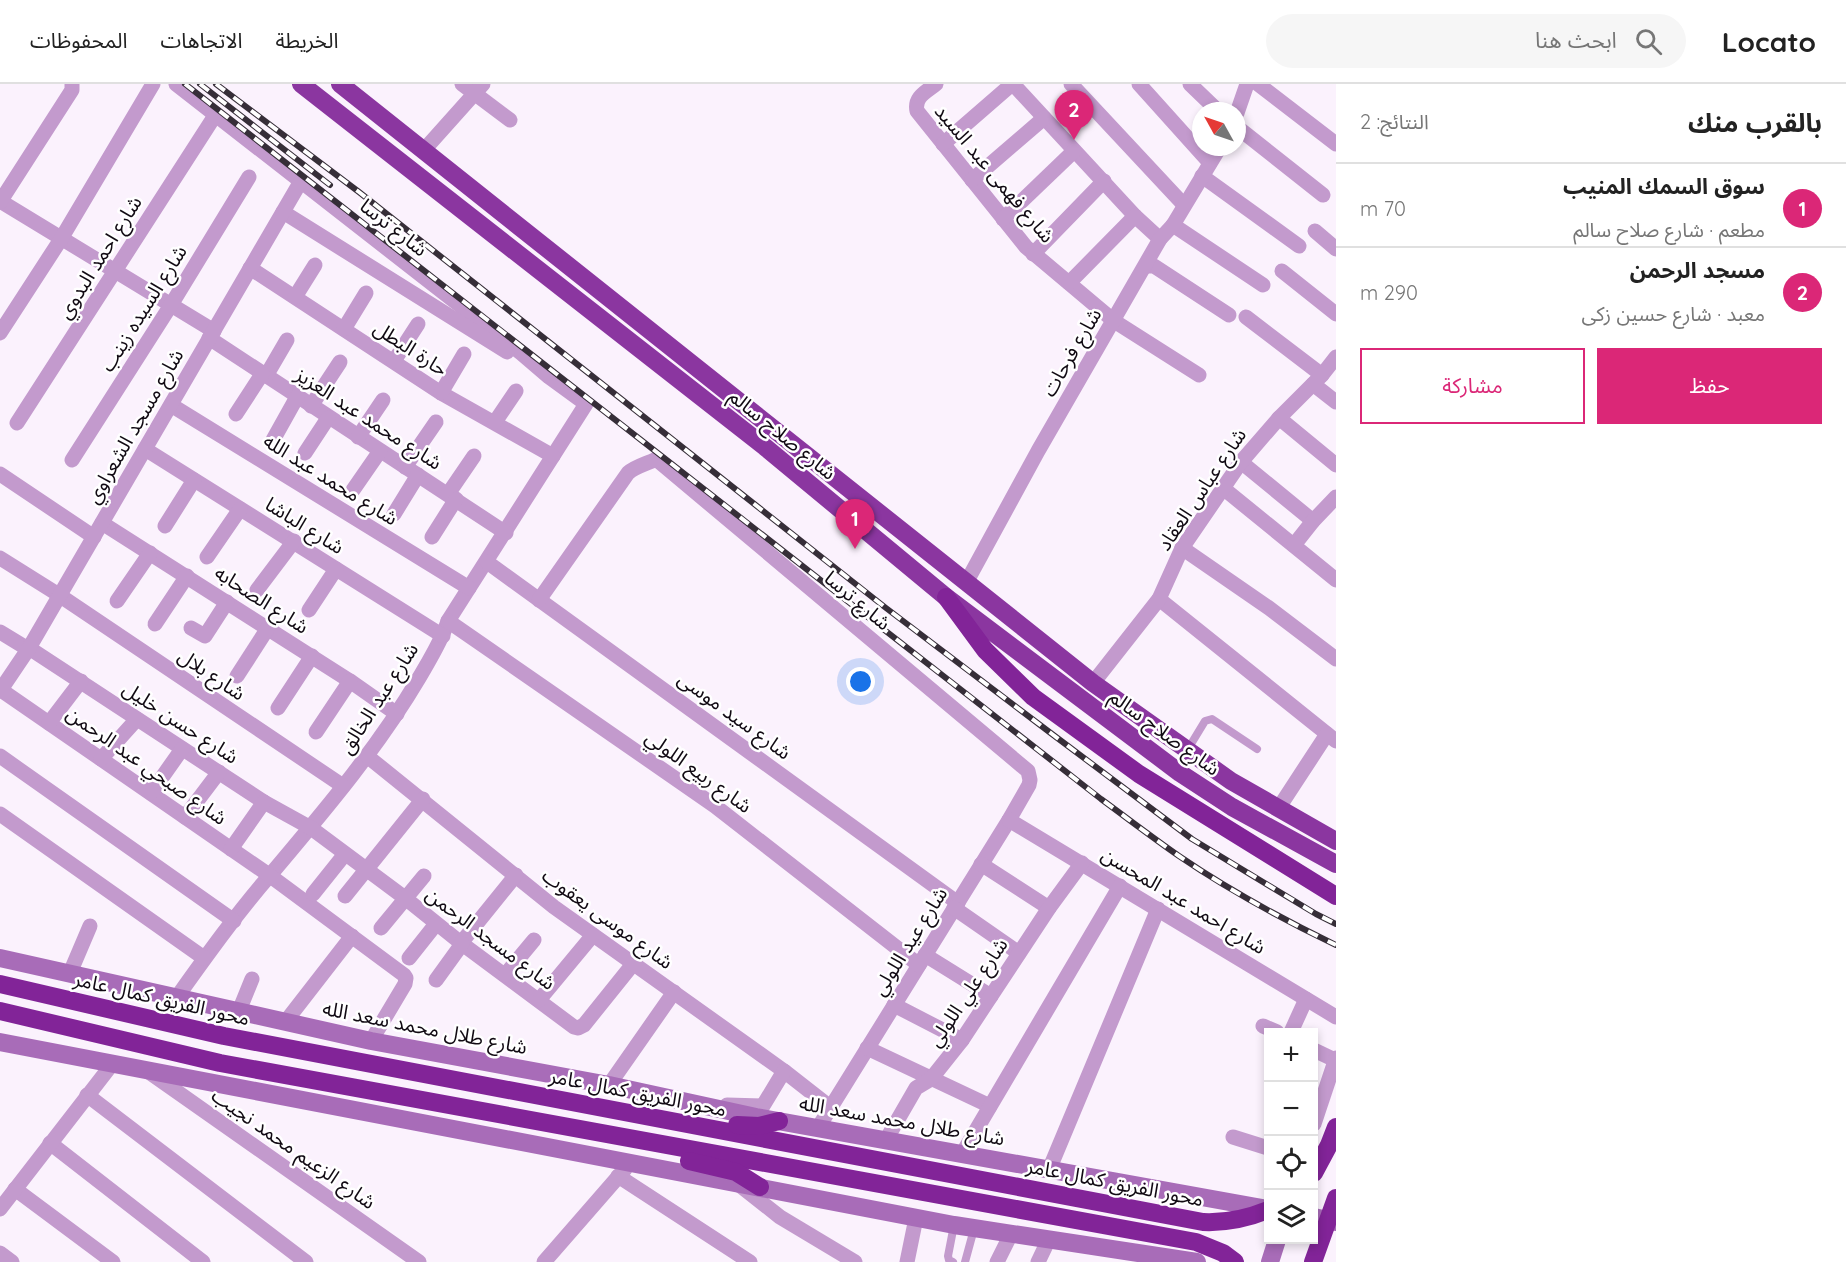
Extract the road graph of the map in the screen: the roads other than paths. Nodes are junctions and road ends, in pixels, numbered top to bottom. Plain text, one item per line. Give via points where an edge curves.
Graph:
1 (72, 84) edge
2 (153, 84) edge
3 (176, 84) edge
4 (301, 84) edge
5 (340, 84) edge
6 (462, 84) edge
7 (936, 84) edge
8 (1012, 84) edge
9 (1071, 84) edge
10 (1139, 84) edge
11 (1190, 84) edge
12 (1247, 84) edge
13 (1258, 84) edge
14 (479, 89) edge
15 (1209, 102) edge
16 (1241, 102) edge
17 (216, 114) junction
18 (1044, 118) junction
19 (510, 120) dead end
20 (1246, 134) edge
21 (943, 144) junction
22 (1336, 144) edge
23 (424, 150) junction
24 (1074, 151) junction
25 (1215, 156) edge
26 (1206, 170) junction
27 (249, 177) dead end
28 (972, 180) junction
29 (301, 181) junction
30 (1104, 181) junction
31 (1323, 195) dead end
32 (0, 202) edge
33 (1184, 205) junction
34 (283, 212) junction
35 (1135, 216) junction
36 (1003, 219) junction
37 (1173, 225) junction
38 (1315, 231) dead end
39 (62, 238) junction
40 (1160, 239) junction
41 (1299, 246) dead end
42 (1336, 249) edge
43 (1034, 254) junction
44 (315, 265) dead end
45 (1146, 266) junction
46 (250, 268) junction
47 (115, 271) junction
48 (1282, 271) dead end
49 (1069, 283) junction
50 (1263, 285) dead end
51 (366, 294) dead end
52 (295, 297) junction
53 (171, 305) junction
54 (1336, 314) edge
55 (1229, 315) dead end
56 (1246, 317) dead end
57 (1114, 321) junction
58 (418, 324) dead end
59 (344, 329) junction
60 (0, 333) edge
61 (211, 335) junction
62 (287, 340) dead end
63 (521, 353) junction
64 (465, 354) dead end
65 (1336, 357) edge
66 (685, 359) junction
67 (394, 361) junction
68 (340, 362) dead end
69 (671, 374) junction
70 (264, 375) junction
71 (1199, 375) dead end
72 (1317, 379) junction
73 (516, 391) dead end
74 (441, 393) junction
75 (297, 397) junction
76 (383, 400) dead end
77 (1336, 402) edge
78 (586, 404) joint
79 (171, 405) junction
80 (311, 406) junction
81 (236, 414) dead end
82 (328, 418) junction
83 (1279, 418) junction
84 (436, 422) dead end
85 (495, 422) junction
86 (17, 423) dead end
87 (358, 437) junction
88 (273, 440) dead end
89 (145, 448) junction
90 (380, 450) junction
91 (305, 453) dead end
92 (474, 456) dead end
93 (553, 456) junction
94 (72, 460) dead end
95 (1241, 462) junction
96 (1336, 465) edge
97 (405, 467) junction
98 (0, 474) edge
99 (418, 475) junction
100 (194, 480) junction
101 (1222, 488) junction
102 (353, 490) dead end
103 (452, 497) junction
104 (1336, 497) edge
105 (240, 509) junction
106 (394, 514) dead end
107 (1313, 521) junction
108 (102, 523) junction
109 (165, 526) dead end
110 (506, 532) junction
111 (94, 537) junction
112 (432, 537) dead end
113 (294, 541) junction
114 (1294, 545) junction
115 (1182, 548) junction
116 (150, 553) junction
117 (207, 557) dead end
118 (0, 558) edge
119 (487, 562) junction
120 (336, 569) junction
121 (187, 576) junction
122 (1335, 576) edge
123 (966, 583) junction
124 (469, 588) junction
125 (257, 590) dead end
126 (59, 595) junction
127 (945, 597) junction
128 (1159, 599) junction
129 (539, 600) junction
130 (117, 601) dead end
131 (227, 602) junction
132 (309, 610) dead end
133 (155, 624) dead end
134 (191, 628) dead end
135 (268, 628) junction
136 (446, 628) junction
137 (0, 632) edge
138 (28, 648) junction
139 (312, 656) junction
140 (1336, 659) edge
141 (237, 676) dead end
142 (81, 681) junction
143 (350, 681) junction
144 (1092, 683) junction
145 (1, 690) edge
146 (278, 708) dead end
147 (397, 714) junction
148 (137, 719) junction
149 (49, 723) junction
150 (316, 732) dead end
151 (1331, 738) edge
152 (182, 749) junction
153 (1257, 749) dead end
154 (1187, 750) junction
155 (0, 756) edge
156 (367, 756) junction
157 (101, 759) junction
158 (219, 772) junction
159 (1030, 775) joint
160 (1231, 781) junction
161 (343, 786) junction
162 (151, 793) junction
163 (1218, 798) junction
164 (423, 799) junction
165 (264, 802) junction
166 (1278, 809) junction
167 (0, 814) edge
168 (185, 817) junction
169 (1010, 820) junction
170 (311, 828) junction
171 (1336, 841) edge
172 (231, 849) junction
173 (345, 854) junction
174 (981, 864) junction
175 (1082, 864) junction
176 (1336, 864) edge
177 (367, 869) junction
178 (269, 875) junction
179 (424, 876) dead end
180 (516, 876) junction
181 (1120, 886) junction
182 (313, 894) dead end
183 (345, 896) dead end
184 (1336, 896) edge
185 (405, 898) junction
186 (956, 905) junction
187 (1049, 908) junction
188 (1158, 909) junction
189 (234, 921) junction
190 (436, 924) junction
191 (90, 926) dead end
192 (381, 928) dead end
193 (593, 935) junction
194 (352, 936) junction
195 (534, 940) dead end
196 (462, 944) junction
197 (1019, 953) junction
198 (0, 958) edge
199 (204, 958) junction
200 (409, 958) dead end
201 (922, 960) junction
202 (633, 964) junction
203 (70, 973) junction
204 (505, 975) junction
205 (252, 979) dead end
206 (436, 980) dead end
207 (0, 984) edge
208 (674, 992) junction
209 (991, 996) junction
210 (177, 997) junction
211 (1306, 999) junction
212 (539, 1000) junction
213 (894, 1005) junction
214 (0, 1011) edge
215 (239, 1011) junction
216 (1336, 1017) edge
217 (286, 1021) junction
218 (1293, 1028) edge
219 (962, 1040) junction
220 (371, 1041) junction
221 (0, 1042) edge
222 (867, 1048) junction
223 (1318, 1052) edge
224 (1336, 1059) edge
225 (113, 1063) junction
226 (145, 1068) junction
227 (784, 1071) junction
228 (932, 1079) junction
229 (609, 1085) junction
230 (87, 1095) junction
231 (585, 1104) junction
232 (990, 1106) junction
233 (830, 1107) junction
234 (759, 1111) junction
235 (1318, 1112) edge
236 (778, 1121) junction
237 (1336, 1127) edge
238 (574, 1128) junction
239 (818, 1128) junction
240 (1233, 1137) dead end
241 (886, 1140) junction
242 (50, 1143) junction
243 (1264, 1146) edge
244 (962, 1154) junction
245 (1318, 1166) edge
246 (624, 1170) junction
247 (1049, 1170) junction
248 (732, 1176) junction
249 (760, 1187) joint
250 (15, 1189) junction
251 (1335, 1208) edge
252 (0, 1209) edge
253 (1264, 1209) edge
254 (1264, 1212) edge
255 (1318, 1215) edge
256 (916, 1218) junction
257 (954, 1225) junction
258 (974, 1228) junction
259 (1011, 1234) junction
260 (1049, 1239) junction
261 (1275, 1244) edge
262 (0, 1253) edge
263 (1155, 1259) edge
264 (12, 1262) edge
265 (113, 1262) edge
266 (203, 1262) edge
267 (306, 1262) edge
268 (419, 1262) edge
269 (544, 1262) edge
270 (750, 1262) edge
271 (855, 1262) edge
272 (907, 1262) edge
273 (953, 1262) edge
274 (965, 1262) edge
275 (997, 1262) edge
276 (1038, 1262) edge
277 (1197, 1262) edge
278 (1235, 1262) edge
279 (1270, 1262) edge
280 (1313, 1262) edge

1 - 32 street via 72,90
2 - 39 street
3 - 17 street, شارع ترسا
4 - 69 highway, شارع صلاح سالم
5 - 23 highway, شارع صلاح سالم
6 - 14 street
7 - 21 street, شارع فهمى عبد السيد via 916,104 917,111
8 - 18 street
8 - 21 street
9 - 33 street
10 - 26 street
11 - 15 street
12 - 16 street
13 - 22 street
14 - 19 street
14 - 23 street
17 - 29 street, شارع ترسا
17 - 47 street, شارع احمد البدوي
18 - 24 street
18 - 28 street
20 - 31 street
21 - 28 street, شارع فهمى عبد السيد
23 - 66 highway, شارع صلاح سالم
24 - 30 street
24 - 36 street
25 - 26 street, شارع فرحات
26 - 33 street, شارع فرحات
26 - 41 street
27 - 53 street, شارع السيده زينب
28 - 36 street, شارع فهمى عبد السيد
29 - 34 street, شارع مسجد الشعراوي
29 - 63 street, شارع ترسا
30 - 35 street
30 - 43 street
32 - 39 street, شارع محمد عبد العزيز
33 - 37 street, شارع فرحات
34 - 46 street, شارع مسجد الشعراوي
34 - 63 street via 504,351
35 - 40 street
35 - 49 street
36 - 43 street, شارع فهمى عبد السيد
37 - 40 street, شارع فرحات
37 - 50 street
38 - 42 street
39 - 47 street, شارع محمد عبد العزيز
39 - 60 street
40 - 45 street, شارع فرحات
43 - 49 street, شارع فهمى عبد السيد
44 - 52 street
45 - 55 street via 1154,266
45 - 57 street, شارع فرحات
46 - 52 street, حارة البطل
46 - 61 street, شارع مسجد الشعراوي
47 - 53 street, شارع محمد عبد العزيز
47 - 86 street, شارع احمد البدوي
48 - 54 street
49 - 57 street, شارع فهمى عبد السيد
51 - 59 street
52 - 59 street, حارة البطل
53 - 61 street, شارع محمد عبد العزيز
53 - 94 street, شارع السيده زينب
56 - 72 street
57 - 71 street, شارع فهمى عبد السيد
57 - 123 street, شارع فرحات
58 - 67 street
59 - 67 street, حارة البطل
61 - 70 street, شارع محمد عبد العزيز
61 - 79 street, شارع مسجد الشعراوي
62 - 70 street
63 - 78 street, شارع ترسا
64 - 74 street
65 - 72 street, شارع عباس العقاد
66 - 69 highway
66 - 123 highway, شارع صلاح سالم
67 - 74 street, حارة البطل
68 - 80 street
69 - 127 highway, شارع صلاح سالم
70 - 75 street, شارع محمد عبد العزيز
70 - 81 street
72 - 77 street
72 - 83 street, شارع عباس العقاد
73 - 85 street
74 - 85 street, حارة البطل
75 - 80 street, شارع محمد عبد العزيز
75 - 88 street
76 - 87 street
78 - 93 street, شارع عبد الخالق
79 - 89 street, شارع مسجد الشعراوي
79 - 124 street, شارع محمد عبد الله
80 - 82 street, شارع محمد عبد العزيز
82 - 87 street, شارع محمد عبد العزيز
82 - 91 street
83 - 95 street, شارع عباس العقاد
83 - 96 street
84 - 97 street
85 - 93 street, حارة البطل
87 - 90 street, شارع محمد عبد العزيز
89 - 100 street, شارع الباشا
89 - 108 street, شارع مسجد الشعراوي
90 - 97 street, شارع محمد عبد العزيز
90 - 102 street
92 - 103 street
93 - 110 street, شارع عبد الخالق
95 - 101 street, شارع عباس العقاد
95 - 107 street
97 - 99 street, شارع محمد عبد العزيز
98 - 111 street
99 - 103 street, شارع محمد عبد العزيز
99 - 106 street
100 - 105 street, شارع الباشا
100 - 109 street
101 - 114 street
101 - 115 street, شارع عباس العقاد
103 - 110 street, شارع محمد عبد العزيز
103 - 112 street
104 - 107 street
105 - 113 street, شارع الباشا
105 - 117 street
107 - 114 street
108 - 111 street, شارع مسجد الشعراوي
108 - 116 street, شارع الصحابه
110 - 119 street, شارع عبد الخالق
111 - 126 street, شارع مسجد الشعراوي
113 - 120 street, شارع الباشا
113 - 125 street
114 - 122 street
115 - 128 street, شارع عباس العقاد
115 - 140 street
116 - 121 street, شارع الصحابه
116 - 130 street
118 - 126 street, شارع بلال
119 - 124 street, شارع عبد الخالق
119 - 129 street, شارع سيد موسى
120 - 132 street
120 - 136 street, شارع الباشا
121 - 131 street, شارع الصحابه
121 - 133 street
123 - 144 highway, شارع صلاح سالم
124 - 136 street, شارع عبد الخالق
126 - 138 street, شارع مسجد الشعراوي
126 - 161 street, شارع بلال
127 - 163 highway, شارع صلاح سالم
127 - 184 highway via 1000,667 1033,697 1139,774
128 - 144 street, شارع عباس العقاد
128 - 151 street
129 - 159 street, شارع ترسا via 628,473 656,459
129 - 186 street, شارع سيد موسى
131 - 134 street via 205,636
131 - 135 street, شارع الصحابه
135 - 139 street, شارع الصحابه
135 - 141 street
136 - 147 street, شارع عبد الخالق
136 - 201 street, شارع ربيع اللولي via 715,806
137 - 138 street, شارع حسن خليل
138 - 142 street, شارع حسن خليل
138 - 145 street, شارع مسجد الشعراوي
139 - 143 street, شارع الصحابه
139 - 146 street
142 - 148 street, شارع حسن خليل
142 - 149 street
143 - 147 street, شارع الصحابه
143 - 150 street
144 - 154 highway, شارع صلاح سالم
145 - 149 street, شارع صبحي عبد الرحمن
147 - 156 street, شارع عبد الخالق
148 - 152 street, شارع حسن خليل
148 - 157 street
149 - 157 street, شارع صبحي عبد الرحمن
151 - 166 street
152 - 158 street, شارع حسن خليل
152 - 162 street
153 - 154 lane via 1208,719
154 - 160 highway, شارع صلاح سالم
155 - 189 street
156 - 161 street, شارع عبد الخالق
156 - 164 street, شارع موسى يعقوب
157 - 162 street, شارع صبحي عبد الرحمن
158 - 165 street, شارع حسن خليل
158 - 168 street
159 - 169 street, شارع عيد اللولي via 1029,785
160 - 163 highway
160 - 166 highway, شارع صلاح سالم
161 - 170 street, شارع عبد الخالق
162 - 168 street, شارع صبحي عبد الرحمن
163 - 176 highway, شارع صلاح سالم
164 - 177 street
164 - 180 street, شارع موسى يعقوب
165 - 170 street, شارع حسن خليل
165 - 172 street
166 - 171 highway, شارع صلاح سالم
167 - 199 street
168 - 172 street, شارع صبحي عبد الرحمن
169 - 174 street, شارع عيد اللولي
169 - 175 street, شارع احمد عبد المحسن
170 - 173 street, شارع مسجد الرحمن
170 - 178 street, شارع عبد الخالق
172 - 178 street, شارع صبحي عبد الرحمن
173 - 177 street, شارع مسجد الرحمن
173 - 182 street
174 - 186 street, شارع عيد اللولي
174 - 187 street
175 - 181 street, شارع احمد عبد المحسن
175 - 187 street, شارع علي اللولي
177 - 183 street
177 - 185 street, شارع مسجد الرحمن
178 - 189 street, شارع عبد الخالق
178 - 194 street, شارع صبحي عبد الرحمن
179 - 185 street
180 - 193 street, شارع موسى يعقوب
180 - 196 street
181 - 188 street, شارع احمد عبد المحسن
181 - 232 street
185 - 190 street, شارع مسجد الرحمن
185 - 192 street
186 - 197 street, شارع سيد موسى
186 - 201 street, شارع عيد اللولي
187 - 197 street, شارع علي اللولي
188 - 211 street, شارع احمد عبد المحسن
188 - 247 street
189 - 199 street, شارع عبد الخالق
190 - 196 street, شارع مسجد الرحمن
190 - 200 street
191 - 203 street
193 - 202 street, شارع موسى يعقوب
193 - 212 street
194 - 217 street
194 - 220 street, شارع صبحي عبد الرحمن via 406,978
195 - 204 street
196 - 204 street, شارع مسجد الرحمن
196 - 206 street
197 - 209 street, شارع علي اللولي
198 - 203 main road, شارع طلال محمد سعد الله
199 - 210 street, شارع عبد الخالق
201 - 209 street, شارع ربيع اللولي
201 - 213 street, شارع عيد اللولي
202 - 208 street, شارع موسى يعقوب
202 - 212 street, شارع مسجد الرحمن via 580,1028
203 - 210 main road, شارع طلال محمد سعد الله
204 - 212 street, شارع مسجد الرحمن
205 - 215 street
207 - 231 highway, محور الفريق كمال عامر via 224,1036
208 - 227 street, شارع موسى يعقوب
208 - 229 street
209 - 219 street, شارع علي اللولي
210 - 215 main road, شارع طلال محمد سعد الله
211 - 216 street, شارع احمد عبد المحسن
211 - 218 street
213 - 219 street
213 - 222 street, شارع عيد اللولي
214 - 238 highway via 220,1063
215 - 217 main road, شارع طلال محمد سعد الله
217 - 220 main road, شارع طلال محمد سعد الله
219 - 228 street, شارع علي اللولي
220 - 229 main road, شارع طلال محمد سعد الله
221 - 225 main road
222 - 228 street
222 - 233 street, شارع عيد اللولي
223 - 224 street
224 - 235 street
225 - 226 main road
225 - 230 street
226 - 246 main road
226 - 268 street, شارع الزعيم محمد نجيب
227 - 233 street, شارع موسى يعقوب
227 - 234 street
228 - 232 street
228 - 241 street, شارع علي اللولي via 916,1088
229 - 234 main road, شارع طلال محمد سعد الله
230 - 242 street
230 - 267 street
231 - 236 highway via 611,1103 739,1126
231 - 254 highway, محور الفريق كمال عامر via 1203,1222 1238,1221
232 - 244 street
233 - 239 street, شارع عيد اللولي
234 - 236 main road, شارع طلال محمد سعد الله
236 - 239 main road, شارع طلال محمد سعد الله
237 - 245 highway
238 - 248 highway via 603,1144
238 - 278 highway via 1196,1242
239 - 241 main road, شارع طلال محمد سعد الله
240 - 243 street
241 - 244 main road, شارع طلال محمد سعد الله
242 - 250 street
242 - 266 street
244 - 247 main road, شارع طلال محمد سعد الله
246 - 248 main road
246 - 269 street
246 - 270 street
247 - 253 main road, شارع طلال محمد سعد الله
248 - 249 highway via 744,1176
248 - 271 street via 780,1217
249 - 256 main road
250 - 252 street
250 - 265 street
251 - 255 main road
251 - 280 highway
256 - 257 main road
256 - 272 street
257 - 258 main road
257 - 273 lane via 948,1256
258 - 259 main road
258 - 274 lane
259 - 260 main road
259 - 275 street
260 - 263 main road
260 - 276 street
261 - 279 main road
262 - 264 street
263 - 277 main road

